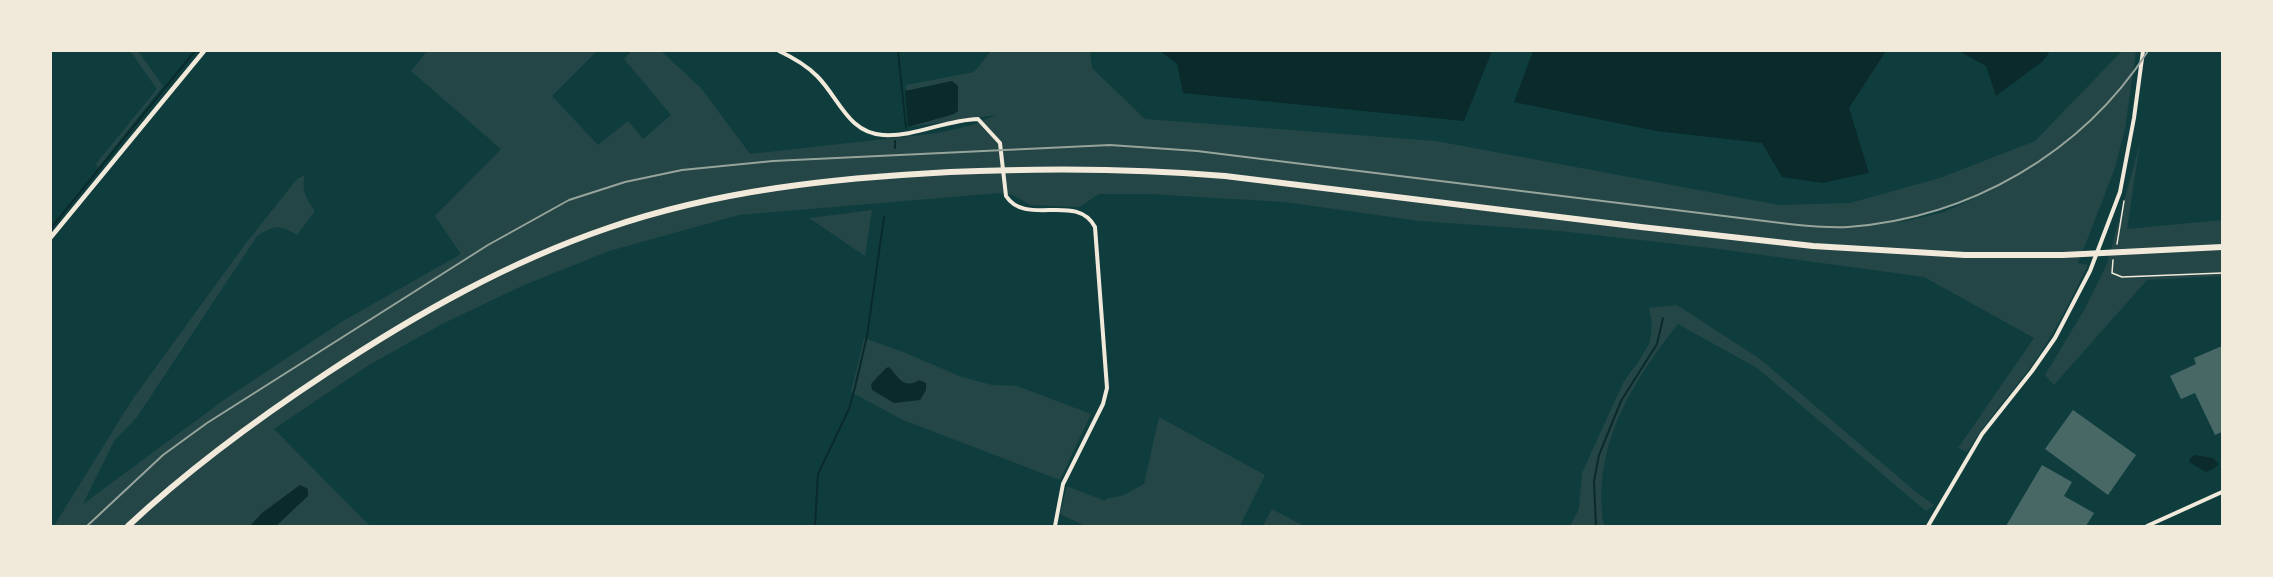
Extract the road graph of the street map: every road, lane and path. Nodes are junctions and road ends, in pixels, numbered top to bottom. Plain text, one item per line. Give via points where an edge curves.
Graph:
1 (204, 51) edge
2 (779, 51) edge
3 (2143, 51) edge
4 (51, 237) edge
5 (2222, 247) edge
6 (2222, 492) edge
7 (128, 526) edge
8 (1055, 526) edge
9 (1928, 526) edge
10 (2147, 526) edge

1 - 4 street
2 - 8 street via 812,71 851,122 868,133 898,135 978,119 1000,143 1009,200 1027,209 1074,211 1090,219 1095,227 1107,388 1064,484
3 - 9 street via 2120,192 2090,272 2055,338 1982,435
5 - 7 main road via 2131,253 1965,255 1813,246 1225,176 1120,169 1021,169 837,180 735,194 674,208 610,227 512,266 456,294 355,355 211,454
6 - 10 street

